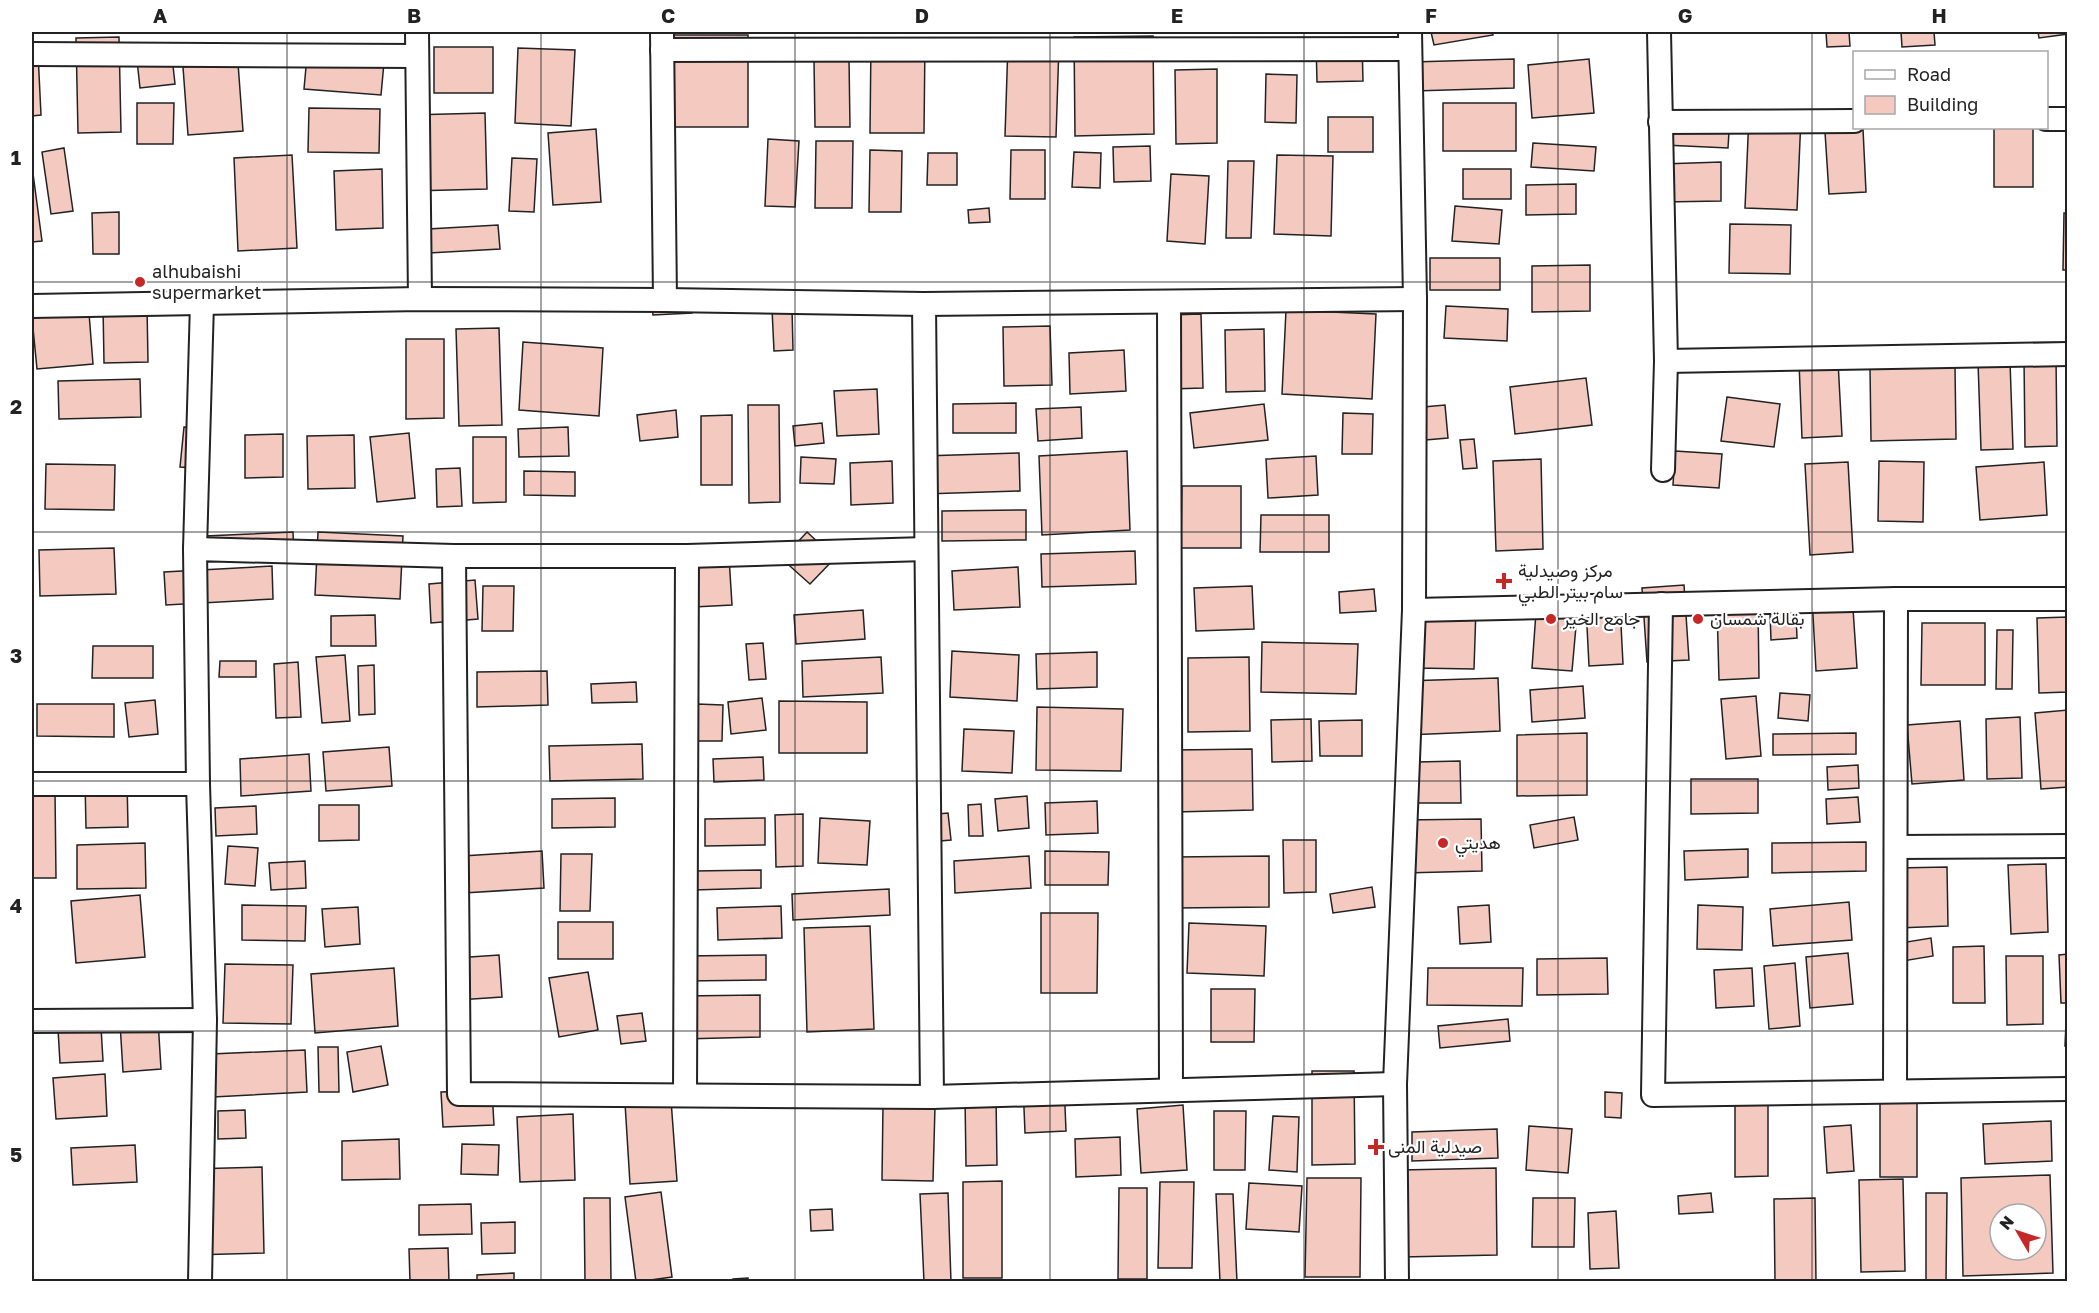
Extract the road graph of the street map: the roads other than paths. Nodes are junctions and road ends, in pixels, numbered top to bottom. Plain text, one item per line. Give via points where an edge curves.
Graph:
1 (417, 32) edge
2 (1659, 32) edge
3 (1164, 40) edge
4 (1410, 40) edge
5 (662, 41) edge
6 (32, 54) edge
7 (417, 56) junction
8 (2048, 119) edge
9 (2067, 119) edge
10 (1853, 121) edge
11 (1660, 122) junction
12 (420, 299) junction
13 (1415, 299) junction
14 (665, 300) junction
15 (202, 303) junction
16 (1169, 303) junction
17 (924, 304) junction
18 (32, 306) edge
19 (2067, 354) edge
20 (1666, 361) junction
21 (1663, 470) dead end
22 (195, 549) junction
23 (926, 549) junction
24 (454, 556) junction
25 (687, 556) junction
26 (1896, 599) junction
27 (2067, 599) edge
28 (1661, 604) junction
29 (1414, 610) junction
30 (32, 784) edge
31 (198, 784) junction
32 (2067, 846) edge
33 (1896, 847) junction
34 (205, 1020) junction
35 (32, 1021) edge
36 (1395, 1084) junction
37 (2067, 1089) edge
38 (1171, 1090) junction
39 (1895, 1091) junction
40 (685, 1095) junction
41 (932, 1097) junction
42 (200, 1281) edge
43 (1397, 1281) edge

1 - 7 street
2 - 11 street
3 - 4 street
3 - 5 street
4 - 13 street
5 - 14 street
6 - 7 street
7 - 12 street
8 - 9 street
10 - 11 street
11 - 20 street
12 - 14 street
12 - 15 street
13 - 16 street
13 - 29 street
14 - 17 street
15 - 18 street
15 - 22 street
16 - 17 street
16 - 38 street
17 - 23 street
19 - 20 street
20 - 21 street
22 - 24 street
22 - 31 street
23 - 25 street
23 - 41 street
24 - 25 street
24 - 40 street via 459,1094
25 - 40 street
26 - 27 street
26 - 28 street
26 - 33 street
28 - 29 street
28 - 39 street via 1653,1095
29 - 36 street
30 - 31 street
31 - 34 street
32 - 33 street
33 - 39 street
34 - 35 street
34 - 42 street
36 - 38 street
36 - 43 street
37 - 39 street
38 - 41 street
40 - 41 street

